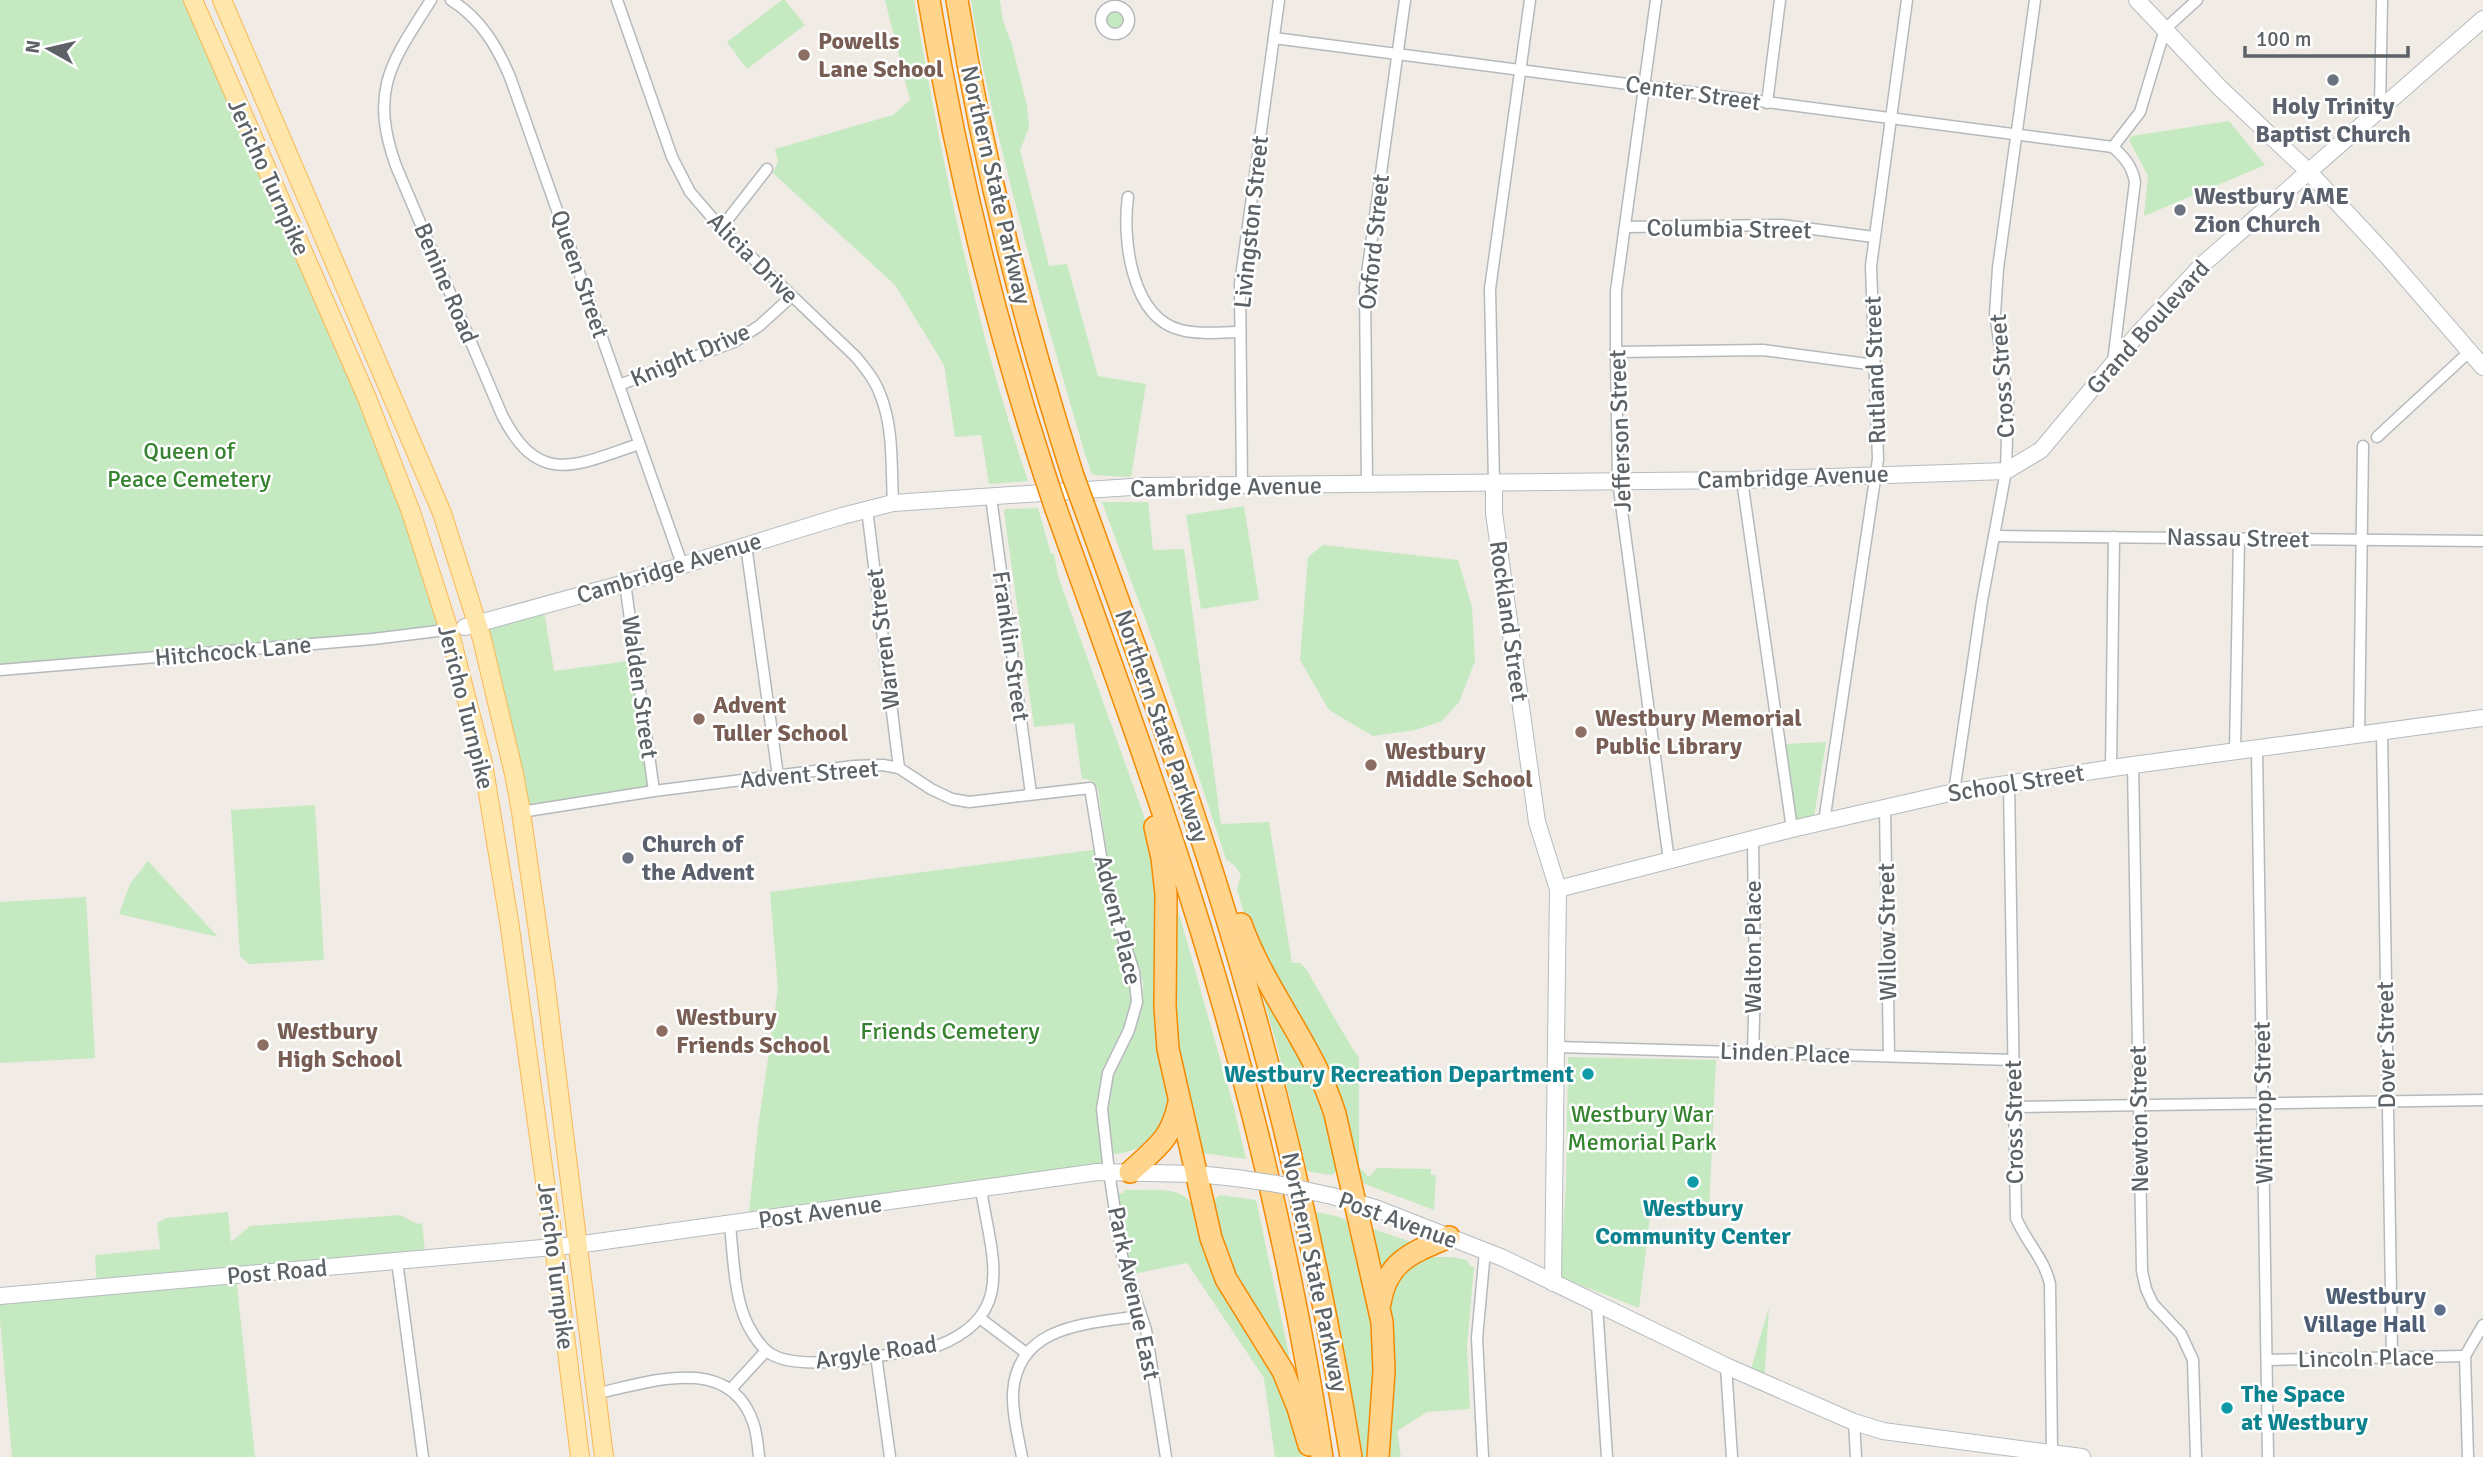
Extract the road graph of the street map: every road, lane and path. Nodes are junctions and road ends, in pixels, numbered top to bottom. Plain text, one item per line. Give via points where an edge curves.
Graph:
1 (193, 0) edge
2 (222, 0) edge
3 (430, 0) edge
4 (451, 0) edge
5 (617, 0) edge
6 (929, 0) edge
7 (957, 0) edge
8 (1279, 0) edge
9 (1405, 0) edge
10 (1530, 0) edge
11 (1656, 0) edge
12 (1780, 0) edge
13 (1907, 0) edge
14 (2035, 0) edge
15 (2137, 0) edge
16 (2197, 0) edge
17 (2382, 0) edge
18 (2483, 19) edge
19 (2165, 29) junction
20 (1274, 38) junction
21 (1397, 54) junction
22 (1520, 71) junction
23 (1644, 87) junction
24 (1767, 103) junction
25 (2380, 107) junction
26 (1891, 120) junction
27 (2016, 136) junction
28 (2113, 147) junction
29 (767, 169) dead end
30 (2308, 172) junction
31 (1128, 197) dead end
32 (721, 228) junction
33 (1625, 228) junction
34 (1874, 237) junction
35 (791, 297) junction
36 (1240, 332) junction
37 (1616, 352) junction
38 (2469, 352) junction
39 (1875, 365) junction
40 (2113, 365) junction
41 (2483, 367) edge
42 (619, 385) junction
43 (2376, 437) dead end
44 (639, 444) junction
45 (2363, 446) dead end
46 (2006, 471) junction
47 (1876, 474) junction
48 (1742, 480) junction
49 (1618, 481) junction
50 (1494, 483) junction
51 (1367, 485) junction
52 (1242, 486) junction
53 (991, 497) junction
54 (893, 503) junction
55 (867, 509) junction
56 (1994, 536) junction
57 (2114, 537) junction
58 (2239, 538) junction
59 (2361, 540) junction
60 (2483, 541) edge
61 (746, 545) junction
62 (682, 564) junction
63 (625, 583) junction
64 (464, 627) junction
65 (0, 670) edge
66 (2483, 718) edge
67 (2382, 733) junction
68 (2358, 735) junction
69 (1140, 747) junction
70 (2257, 749) junction
71 (2235, 751) junction
72 (2133, 765) junction
73 (899, 768) junction
74 (2110, 768) junction
75 (778, 776) junction
76 (2009, 783) junction
77 (1090, 788) joint
78 (654, 791) junction
79 (1954, 792) junction
80 (1031, 794) junction
81 (1885, 808) junction
82 (521, 812) junction
83 (1824, 822) junction
84 (1792, 829) junction
85 (1201, 838) junction
86 (1753, 841) junction
87 (1669, 861) junction
88 (1558, 889) junction
89 (536, 917) junction
90 (509, 921) junction
91 (1557, 1047) junction
92 (1753, 1053) junction
93 (1889, 1056) junction
94 (2013, 1060) junction
95 (1179, 1100) junction
96 (2483, 1100) edge
97 (2387, 1101) junction
98 (2263, 1103) junction
99 (2138, 1105) junction
100 (2014, 1107) junction
101 (1119, 1172) junction
102 (1196, 1174) junction
103 (981, 1189) junction
104 (1356, 1202) junction
105 (730, 1225) junction
106 (1450, 1237) junction
107 (576, 1245) junction
108 (554, 1246) junction
109 (1485, 1251) junction
110 (397, 1261) junction
111 (1553, 1283) junction
112 (0, 1296) edge
113 (1597, 1305) junction
114 (1379, 1308) junction
115 (1140, 1316) junction
116 (981, 1319) junction
117 (2483, 1325) edge
118 (766, 1351) junction
119 (1026, 1353) junction
120 (876, 1355) junction
121 (2465, 1356) junction
122 (2392, 1357) junction
123 (2267, 1360) junction
124 (1726, 1366) junction
125 (731, 1389) junction
126 (595, 1394) junction
127 (1854, 1422) junction
128 (1980, 1450) edge
129 (2052, 1452) junction
130 (423, 1457) edge
131 (580, 1457) edge
132 (604, 1457) edge
133 (759, 1457) edge
134 (890, 1457) edge
135 (1022, 1457) edge
136 (1166, 1457) edge
137 (1311, 1457) edge
138 (1322, 1457) edge
139 (1351, 1457) edge
140 (1378, 1457) edge
141 (1483, 1457) edge
142 (1606, 1457) edge
143 (1732, 1457) edge
144 (1856, 1457) edge
145 (2081, 1457) edge
146 (2196, 1457) edge
147 (2268, 1457) edge
148 (2468, 1457) edge

1 - 64 main road, Jericho Turnpike
2 - 64 main road, Jericho Turnpike via 442,513
3 - 44 street, Benine Road via 391,67 383,100 384,123 396,166 502,415 523,449 551,464 574,465
4 - 42 street, Queen Street via 482,27 501,56
5 - 32 street, Alicia Drive via 681,177
6 - 69 highway, Northern State Parkway, bridge via 978,246 1013,373
7 - 85 highway, Northern State Parkway, bridge via 982,136 1040,368 1073,476
8 - 20 street, Livingston Street
9 - 21 street, Oxford Street
10 - 22 street, Rockland Street
11 - 23 street, Jefferson Street
12 - 24 street
13 - 26 street, Rutland Street
14 - 27 street, Cross Street
15 - 19 street
16 - 19 street
17 - 25 street
18 - 25 street, Grand Boulevard
19 - 28 street via 2140,111
19 - 30 street
20 - 21 street, Center Street
20 - 36 street, Livingston Street via 1240,284
21 - 22 street, Center Street
21 - 51 street, Oxford Street via 1365,288
22 - 23 street, Center Street
22 - 50 street, Rockland Street via 1490,289
23 - 24 street, Center Street
23 - 33 street, Jefferson Street
24 - 26 street, Center Street
25 - 30 street, Grand Boulevard
26 - 27 street, Center Street
26 - 34 street, Rutland Street
27 - 28 street, Center Street
27 - 46 street, Cross Street via 1997,268 1996,314 2008,401
28 - 40 street via 2132,168 2135,182
29 - 32 street
30 - 38 street
30 - 40 street, Grand Boulevard via 2185,281
31 - 36 street via 1125,230 1145,304 1160,320 1179,330
32 - 35 street, Alicia Drive
33 - 34 street, Columbia Street via 1782,225
33 - 37 street, Jefferson Street via 1616,291
34 - 39 street, Rutland Street
35 - 42 street, Knight Drive via 734,342
35 - 54 street, Alicia Drive via 856,357 880,393 889,423
36 - 52 street, Livingston Street
37 - 39 street via 1763,350
37 - 49 street, Jefferson Street
38 - 41 street
38 - 43 street
39 - 47 street, Rutland Street
40 - 46 street, Grand Boulevard via 2041,450
42 - 44 street, Queen Street
44 - 62 street, Queen Street
45 - 59 street
46 - 47 street, Cambridge Avenue
46 - 56 street, Cross Street
47 - 48 street, Cambridge Avenue
47 - 83 street, Rutland Street
48 - 49 street, Cambridge Avenue
48 - 84 street
49 - 50 street, Cambridge Avenue
49 - 87 street, Jefferson Street
50 - 51 street, Cambridge Avenue
50 - 88 street, Rockland Street via 1494,513 1538,822
51 - 52 street, Cambridge Avenue
52 - 53 street, Cambridge Avenue via 1146,486
53 - 54 street, Cambridge Avenue
53 - 80 street, Franklin Street
54 - 55 street, Cambridge Avenue
55 - 61 street, Cambridge Avenue
55 - 73 street, Warren Street
56 - 57 street, Nassau Street
56 - 79 street, Cross Street
57 - 58 street, Nassau Street
57 - 74 street
58 - 59 street, Nassau Street
58 - 71 street
59 - 60 street, Nassau Street
59 - 68 street
61 - 62 street, Cambridge Avenue
61 - 75 street
62 - 63 street, Cambridge Avenue
63 - 64 street, Cambridge Avenue
63 - 78 street, Walden Street
64 - 65 street, Hitchcock Lane via 373,639
64 - 82 main road, Jericho Turnpike via 511,762
64 - 90 main road, Jericho Turnpike
66 - 67 street, School Street
67 - 68 street, School Street
67 - 97 street, Dover Street
68 - 70 street, School Street
69 - 95 highway via 1164,871 1166,1022
69 - 138 highway, Northern State Parkway via 1202,933 1245,1085 1290,1280
70 - 71 street, School Street
70 - 98 street, Winthrop Street
71 - 72 street, School Street
72 - 74 street, School Street
72 - 99 street, Newton Street
73 - 75 street, Advent Street via 854,766
73 - 80 street, Advent Street via 951,799 969,802
74 - 76 street, School Street
75 - 78 street, Advent Street
76 - 79 street, School Street
76 - 94 street, Cross Street
77 - 80 street, Advent Street
77 - 101 street, Advent Place via 1105,881 1135,972 1137,1002 1108,1073 1102,1110
78 - 82 street, Advent Street
79 - 81 street, School Street
81 - 83 street, School Street
81 - 93 street, Willow Street
82 - 89 main road, Jericho Turnpike
83 - 84 street, School Street
84 - 86 street, School Street
85 - 104 highway via 1260,968 1324,1083
85 - 139 highway, Northern State Parkway via 1255,1015 1291,1156
86 - 87 street, School Street
86 - 92 street, Walton Place
87 - 88 street, School Street
88 - 91 street, Rockland Street
89 - 90 main road
89 - 107 main road, Jericho Turnpike
90 - 108 main road, Jericho Turnpike
91 - 92 street, Linden Place
91 - 111 street, Rockland Street
92 - 93 street, Linden Place
93 - 94 street, Linden Place
94 - 100 street, Cross Street
95 - 101 highway via 1167,1137
95 - 102 highway
96 - 97 street
97 - 98 street
97 - 122 street, Dover Street
98 - 99 street
98 - 123 street, Winthrop Street
99 - 100 street
99 - 146 street, Newton Street via 2141,1271 2153,1304 2181,1334 2193,1360
100 - 129 street, Cross Street via 2016,1218 2043,1262 2050,1284
101 - 102 street, Post Avenue
101 - 103 street, Post Avenue
101 - 115 street, Park Avenue East via 1122,1256
102 - 104 street, Post Avenue, bridge via 1277,1184
102 - 137 highway via 1221,1270 1283,1371 1303,1421
103 - 105 street, Post Avenue
103 - 116 street via 993,1286
104 - 106 street, Post Avenue
104 - 114 highway
105 - 107 street, Post Avenue
105 - 118 street via 742,1310
106 - 109 street, Post Avenue
106 - 114 highway via 1397,1265 1384,1284
107 - 108 street, Post Avenue
107 - 126 main road, Jericho Turnpike
108 - 110 street, Post Road
108 - 131 main road, Jericho Turnpike
109 - 111 street, Post Avenue
109 - 141 street via 1476,1338
110 - 112 street, Post Road
110 - 130 street
111 - 113 street, Post Avenue
113 - 124 street, Post Avenue
113 - 142 street
114 - 140 highway via 1384,1371
115 - 119 street via 1061,1329 1043,1337
115 - 136 street, Park Avenue East
116 - 119 street
116 - 120 street, Argyle Road via 954,1340 937,1346
117 - 121 street
118 - 120 street, Argyle Road via 792,1362
118 - 125 street
119 - 135 street via 1013,1392
120 - 134 street
121 - 122 street, Lincoln Place
121 - 148 street
122 - 123 street, Lincoln Place
123 - 147 street, Winthrop Street
124 - 127 street, Post Avenue
124 - 143 street
125 - 126 street via 682,1376
125 - 133 street via 755,1426
126 - 132 main road, Jericho Turnpike
127 - 128 street, Post Avenue
127 - 144 street
128 - 129 street, Post Avenue
129 - 145 street, Post Avenue

